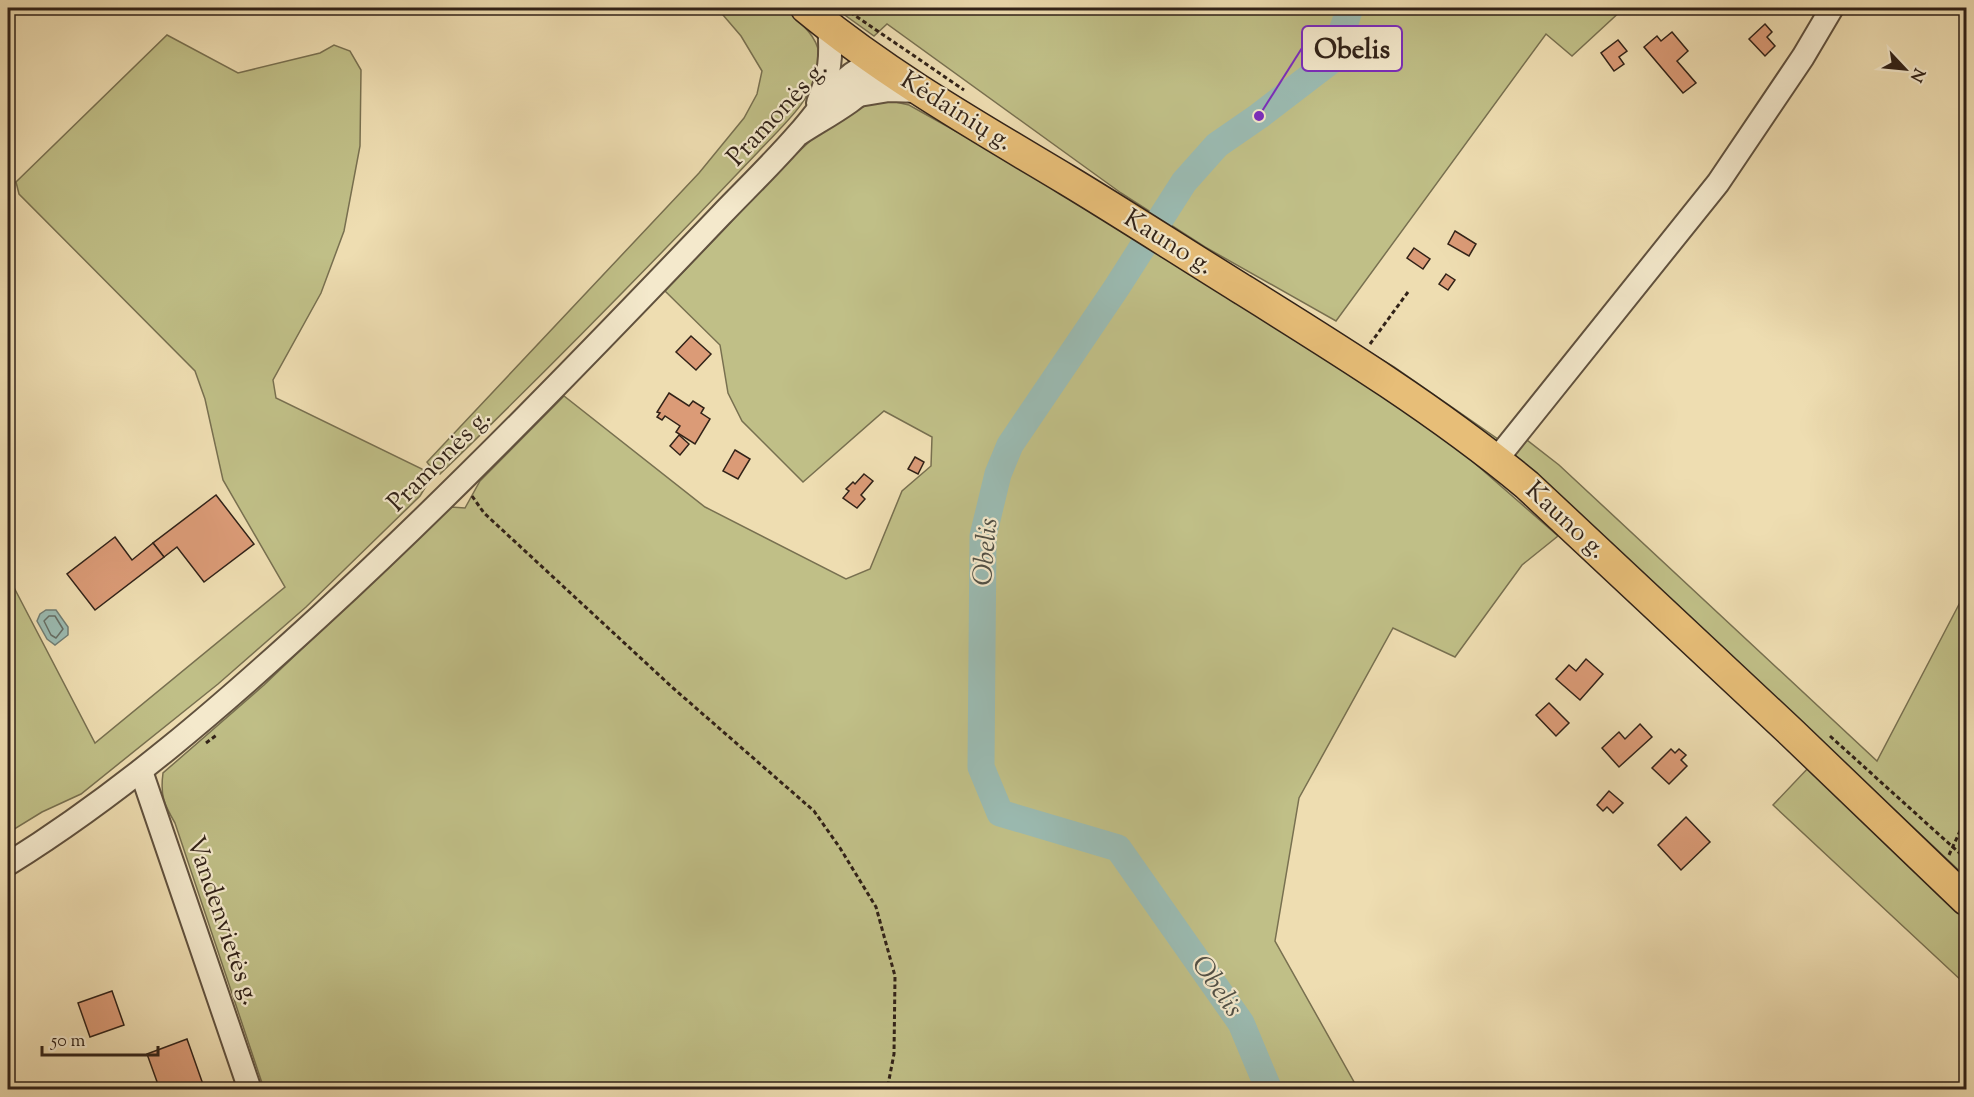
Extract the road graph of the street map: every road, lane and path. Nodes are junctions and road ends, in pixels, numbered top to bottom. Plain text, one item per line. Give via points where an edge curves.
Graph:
1 (1832, 8) edge
2 (817, 17) edge
3 (877, 62) junction
4 (920, 91) junction
5 (859, 94) junction
6 (805, 126) junction
7 (1112, 207) joint
8 (1408, 292) dead end
9 (1357, 360) junction
10 (1496, 460) junction
11 (462, 482) junction
12 (141, 771) junction
13 (1966, 818) edge
14 (8, 864) edge
15 (1939, 875) junction
16 (1966, 900) edge
17 (250, 1089) edge
18 (887, 1089) edge

1 - 10 street via 1718,183
2 - 3 main road, Kėdainių g.
2 - 6 street via 831,54 830,64 826,85
3 - 4 main road, Kėdainių g.
3 - 5 street via 877,73
3 - 6 street, Pramonės g. via 854,73
4 - 5 street
4 - 7 main road, Kėdainių g.
5 - 6 street
6 - 11 street, Pramonės g.
7 - 9 main road, Kauno g.
8 - 9 path
9 - 10 main road, Kauno g.
10 - 15 main road, Kauno g.
11 - 12 street, Pramonės g. via 247,683
11 - 18 path via 484,513 673,688 814,811 840,848 876,907 895,976 894,1054
12 - 14 street, Pramonės g.
12 - 17 street, Vandenvietės g.
13 - 15 path
15 - 16 main road, Kauno g.

